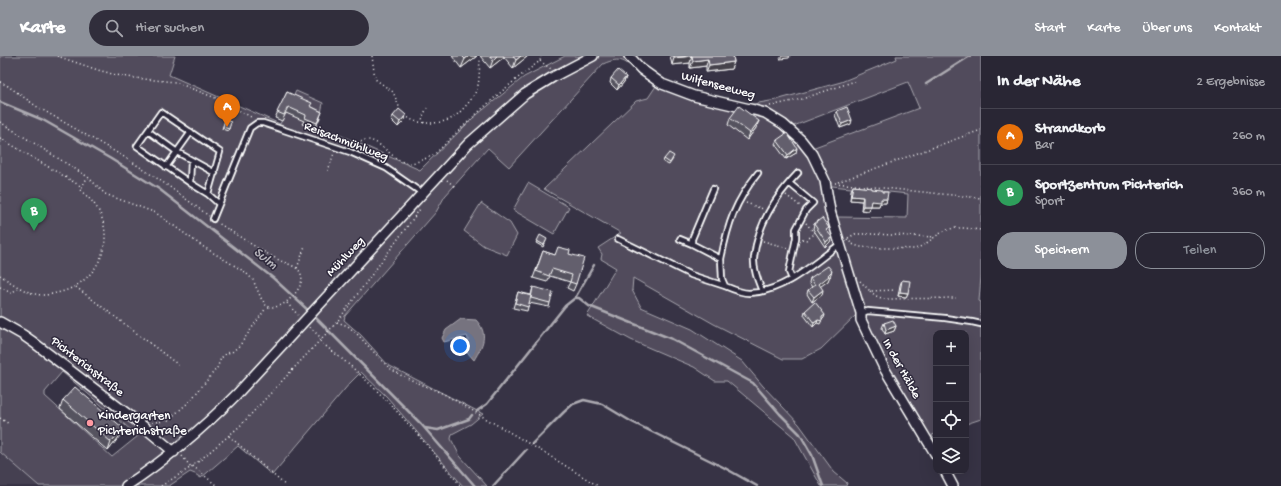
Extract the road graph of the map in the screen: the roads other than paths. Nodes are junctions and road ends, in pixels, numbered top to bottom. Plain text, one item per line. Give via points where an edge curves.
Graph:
1 (593, 56) edge
2 (629, 56) edge
3 (148, 131) junction
4 (191, 132) junction
5 (176, 152) junction
6 (191, 160) junction
7 (166, 167) junction
8 (214, 173) junction
9 (758, 173) dead end
10 (798, 173) dead end
11 (825, 181) joint
12 (190, 183) junction
13 (789, 183) junction
14 (713, 189) dead end
15 (422, 193) junction
16 (208, 194) junction
17 (219, 204) junction
18 (213, 219) road end
19 (618, 239) dead end
20 (680, 239) dead end
21 (843, 242) junction
22 (692, 244) junction
23 (721, 259) junction
24 (792, 279) junction
25 (725, 286) junction
26 (762, 291) junction
27 (861, 313) junction
28 (0, 322) edge
29 (981, 324) edge
30 (933, 450) edge
31 (176, 451) junction
32 (947, 474) edge
33 (126, 486) edge
34 (953, 486) edge

1 - 15 street, Mühlweg via 525,94 468,144
2 - 11 street, Wilfenseeweg via 640,69 662,84 694,96 765,113 783,124 812,154
3 - 4 lane via 161,112
3 - 5 lane
3 - 7 lane via 137,146
4 - 5 lane
4 - 8 lane via 220,152
5 - 6 lane
5 - 7 lane
6 - 8 lane
6 - 12 lane
7 - 12 lane
8 - 16 lane
9 - 23 lane via 728,224
10 - 13 lane
11 - 21 street, In der Hälde via 830,212
12 - 16 lane
13 - 24 lane via 813,203 806,210 796,229 789,272
13 - 26 lane via 768,212 758,240 754,258
14 - 22 lane
15 - 17 lane, Reisachmühlweg via 386,168 350,152 257,123 250,128
15 - 31 street, Mühlweg via 236,395
16 - 17 lane
17 - 18 lane
19 - 25 lane via 691,275
20 - 22 lane
21 - 24 lane
21 - 27 street, In der Hälde
22 - 23 lane
23 - 25 lane
24 - 26 lane
25 - 26 lane via 747,293
27 - 29 lane via 868,311 945,318
27 - 30 street, In der Hälde via 861,320 884,368
28 - 31 street, Pichterichstraße via 28,338
31 - 33 street, Mühlweg
32 - 34 street

